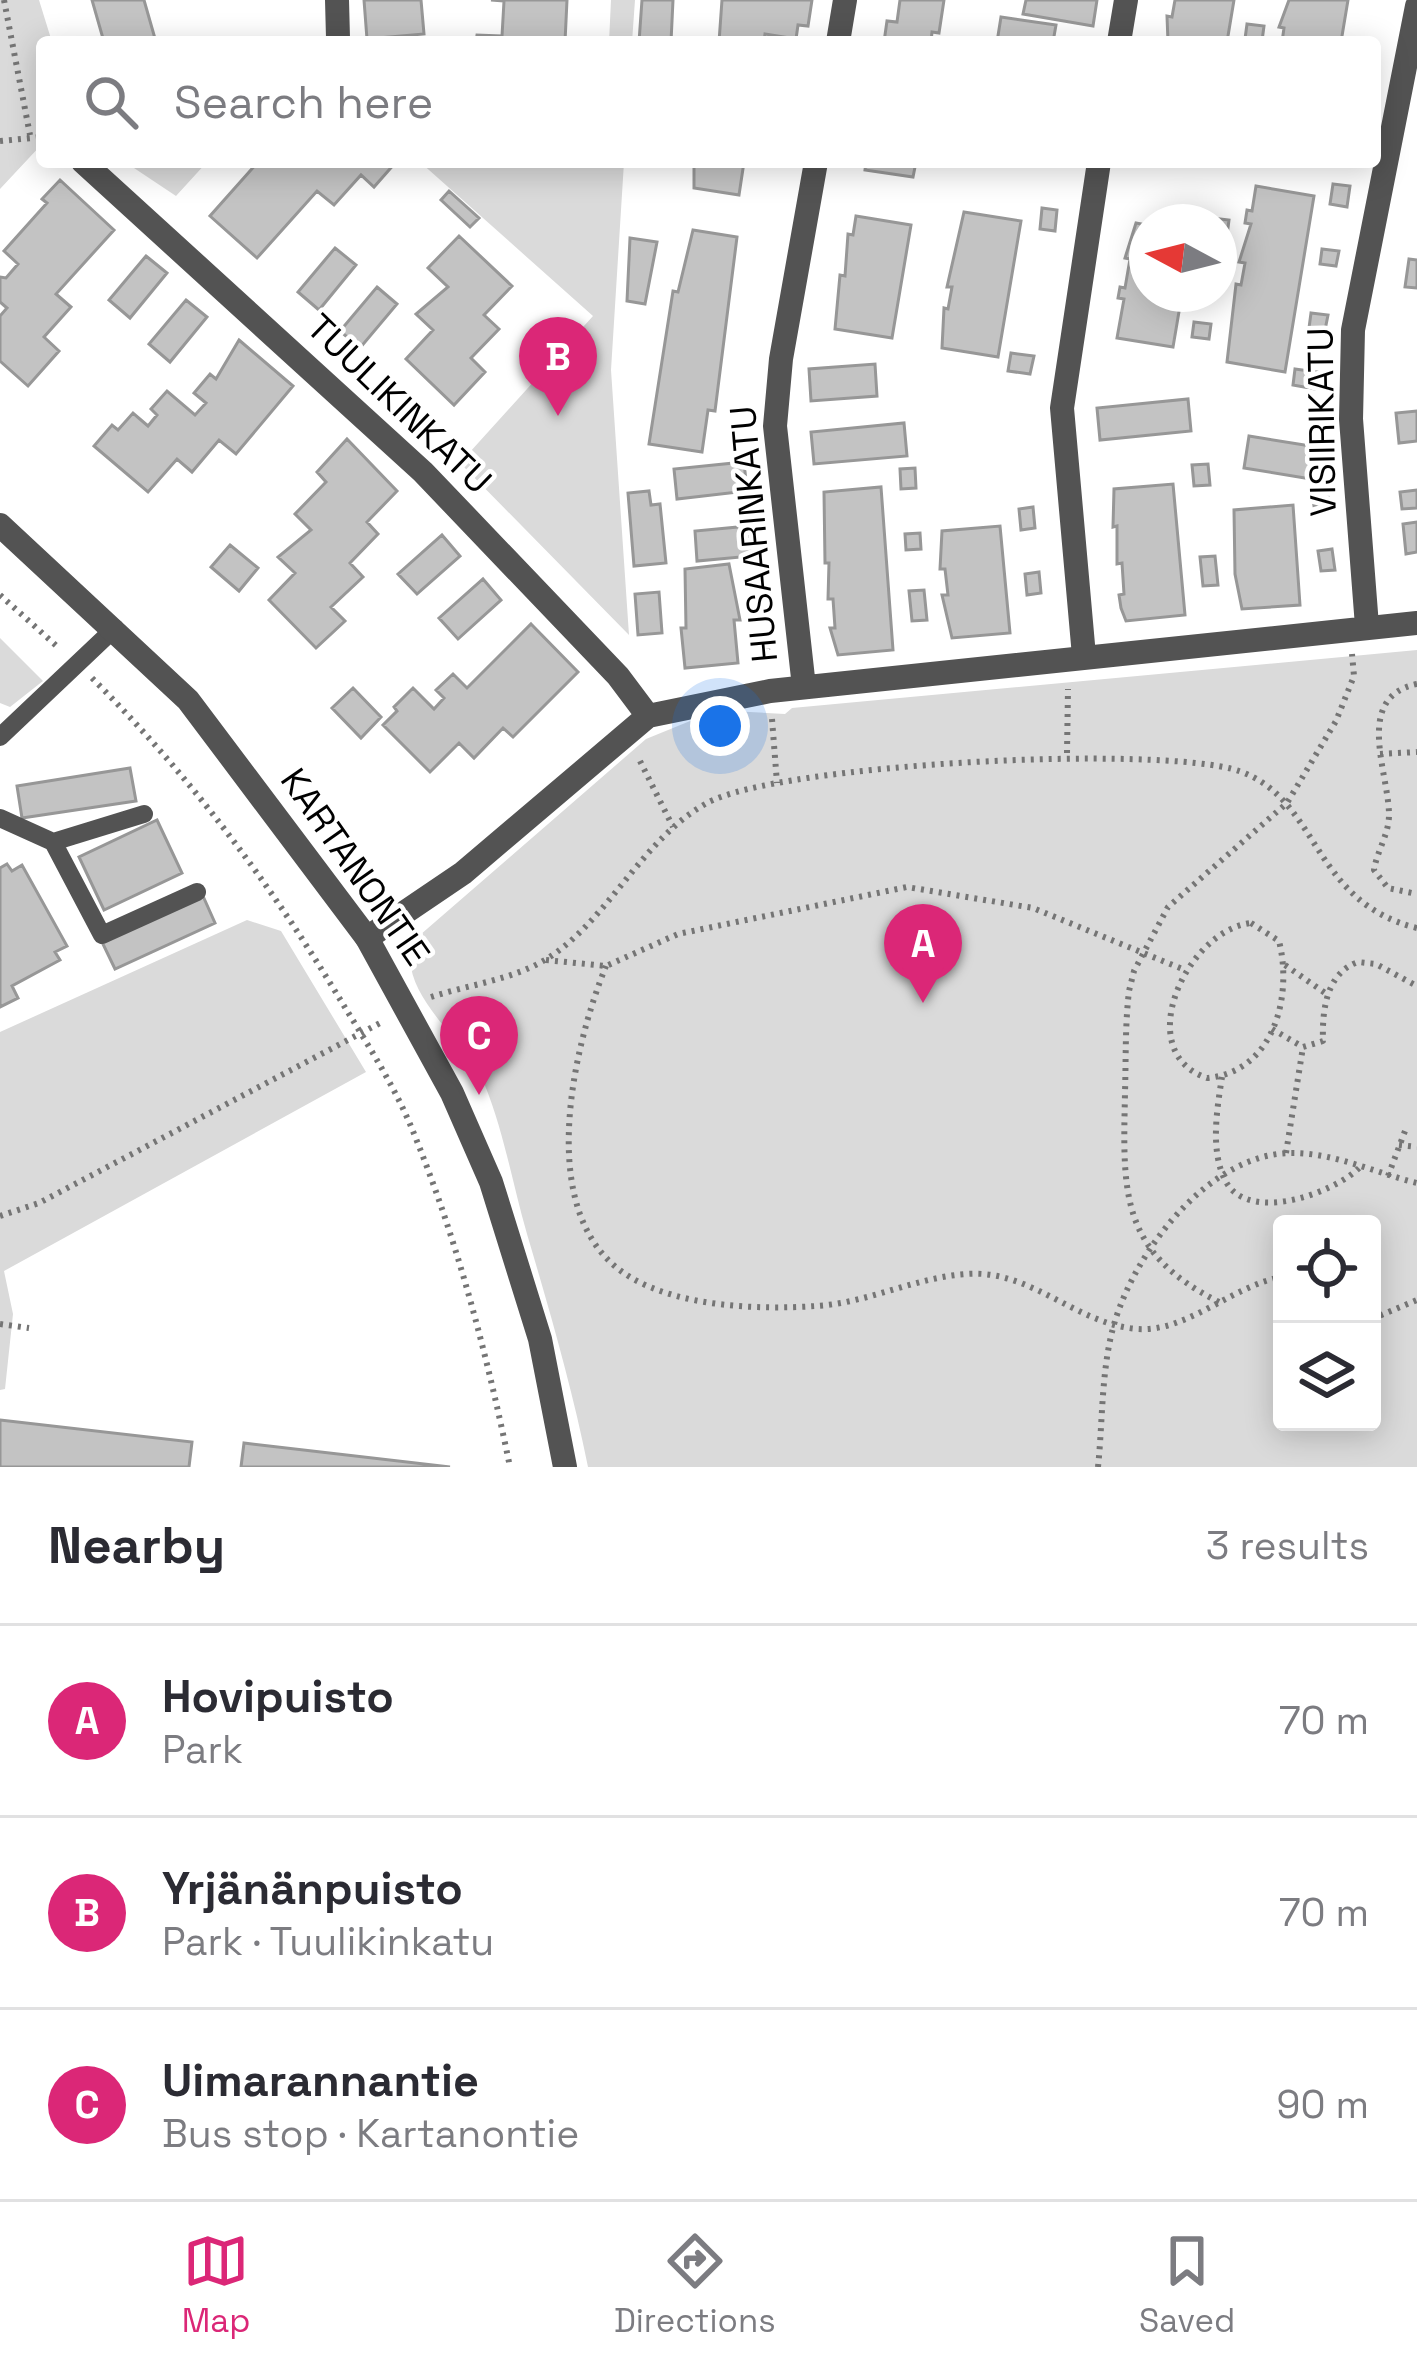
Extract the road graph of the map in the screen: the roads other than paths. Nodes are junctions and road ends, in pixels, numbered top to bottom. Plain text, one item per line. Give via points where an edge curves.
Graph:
1 (337, 0) edge
2 (845, 0) edge
3 (1126, 0) edge
4 (1417, 6) edge
5 (338, 36) edge
6 (839, 36) edge
7 (1120, 36) edge
8 (89, 168) edge
9 (815, 168) edge
10 (1098, 168) edge
11 (0, 525) edge
12 (1417, 622) edge
13 (1359, 627) junction
14 (115, 628) junction
15 (1072, 658) junction
16 (804, 687) junction
17 (648, 716) junction
18 (0, 737) edge
19 (144, 814) dead end
20 (0, 818) edge
21 (52, 842) junction
22 (197, 892) dead end
23 (367, 938) junction
24 (565, 1467) edge

1 - 5 street
2 - 6 street
3 - 7 street
4 - 13 street, VISIIRIKATU via 1352,352
8 - 17 street, TUULIKINKATU via 423,472
9 - 16 street, HUSAARINKATU via 776,426
10 - 15 street via 1062,409
11 - 14 street, KARTANONTIE
12 - 13 street
13 - 15 street
14 - 18 lane
14 - 23 street, KARTANONTIE via 188,700
15 - 16 street
16 - 17 street
17 - 23 street via 463,873
19 - 21 lane
20 - 21 lane
21 - 22 lane via 102,935
23 - 24 street, KARTANONTIE via 452,1093 490,1183 540,1339

